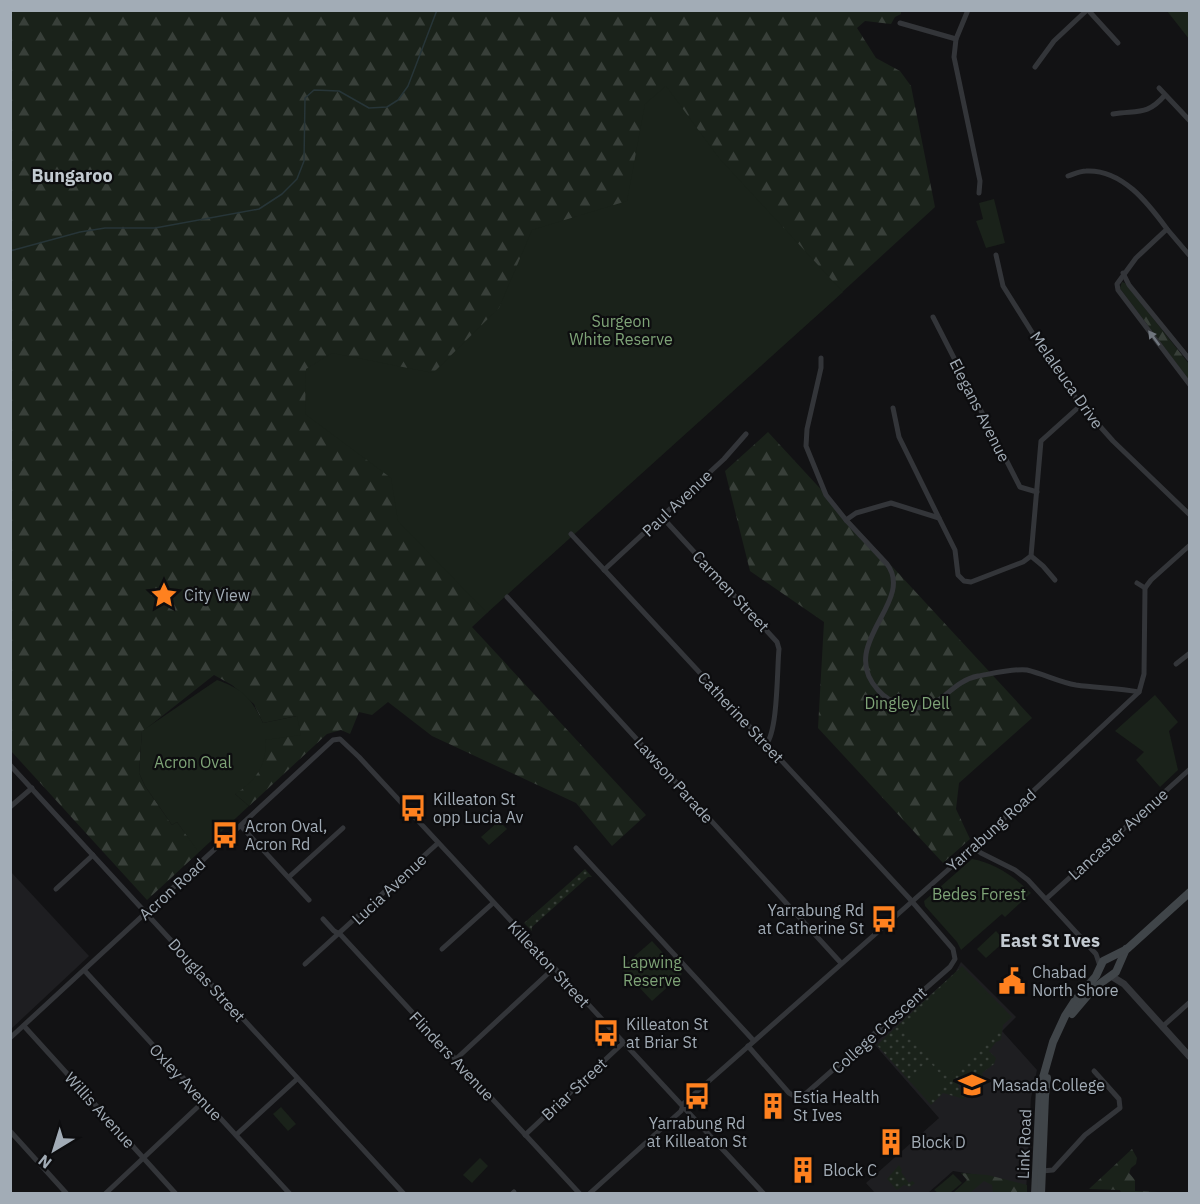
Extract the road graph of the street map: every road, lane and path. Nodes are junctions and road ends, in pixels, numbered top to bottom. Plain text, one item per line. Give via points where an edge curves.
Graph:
1 (968, 10) edge
2 (1088, 10) edge
3 (900, 23) dead end
4 (956, 39) junction
5 (1118, 43) dead end
6 (1035, 67) dead end
7 (1160, 88) dead end
8 (1166, 94) junction
9 (1113, 114) dead end
10 (1188, 117) edge
11 (1068, 176) dead end
12 (979, 193) dead end
13 (1167, 229) junction
14 (996, 255) dead end
15 (1190, 256) edge
16 (1123, 273) junction
17 (933, 317) dead end
18 (821, 358) dead end
19 (1190, 360) edge
20 (1190, 385) edge
21 (1081, 405) junction
22 (893, 408) dead end
23 (746, 434) dead end
24 (1037, 492) junction
25 (1190, 515) edge
26 (662, 518) junction
27 (939, 518) junction
28 (846, 520) junction
29 (571, 534) dead end
30 (1190, 545) edge
31 (1031, 556) junction
32 (604, 570) junction
33 (1055, 580) dead end
34 (1137, 583) dead end
35 (1145, 588) junction
36 (507, 597) dead end
37 (1190, 652) edge
38 (1176, 664) dead end
39 (1139, 692) junction
40 (333, 741) joint
41 (766, 744) junction
42 (10, 765) edge
43 (1190, 769) edge
44 (32, 788) junction
45 (10, 807) edge
46 (241, 826) junction
47 (343, 828) dead end
48 (438, 843) junction
49 (973, 847) junction
50 (576, 848) dead end
51 (93, 855) junction
52 (289, 877) junction
53 (56, 889) dead end
54 (1190, 892) edge
55 (1046, 899) junction
56 (309, 900) dead end
57 (911, 901) junction
58 (493, 903) junction
59 (146, 913) junction
60 (323, 919) dead end
61 (339, 934) junction
62 (1127, 948) junction
63 (442, 949) dead end
64 (1096, 954) junction
65 (1109, 958) junction
66 (841, 963) junction
67 (306, 964) dead end
68 (1100, 967) junction
69 (554, 968) junction
70 (84, 970) junction
71 (1114, 972) junction
72 (1190, 1002) edge
73 (24, 1026) junction
74 (1162, 1027) junction
75 (10, 1038) edge
76 (754, 1041) junction
77 (623, 1043) junction
78 (748, 1046) junction
79 (1190, 1057) edge
80 (455, 1060) junction
81 (1094, 1071) dead end
82 (297, 1079) junction
83 (204, 1101) junction
84 (683, 1107) junction
85 (10, 1131) edge
86 (525, 1135) junction
87 (236, 1136) junction
88 (143, 1158) junction
89 (1042, 1172) junction
90 (67, 1194) edge
91 (105, 1194) edge
92 (176, 1194) edge
93 (290, 1194) edge
94 (404, 1194) edge
95 (580, 1194) edge
96 (589, 1194) edge
97 (764, 1194) edge
98 (1035, 1194) edge
99 (1041, 1194) edge

1 - 4 street
2 - 5 street
2 - 6 street via 1054,41
3 - 4 street
4 - 12 street via 954,57 980,181
7 - 8 street
8 - 9 street via 1156,106
8 - 10 street
11 - 13 street via 1085,171 1118,178
13 - 15 street
13 - 16 street
14 - 21 street, Melaleuca Drive via 1003,286
16 - 19 street
20 -> 16 street via 1118,290
17 - 24 street, Elegans Avenue via 1020,488
18 - 28 street via 806,446 826,495
21 - 24 street via 1041,441
21 - 25 street, Melaleuca Drive
22 - 27 street via 899,437
23 - 26 street, Paul Avenue
24 - 31 street
26 - 32 street, Paul Avenue
26 - 41 street, Carmen Street via 777,642 774,724
27 - 28 street via 891,503 856,513
27 - 31 street via 955,550 958,575 964,581 971,582
28 - 39 street via 893,572 891,595 868,644 865,663 871,681 892,702 912,709 923,708 974,677 1025,669 1074,685
29 - 32 street, Catherine Street
30 - 35 street
31 - 33 street
32 - 41 street, Catherine Street
34 - 35 street
35 - 39 street via 1144,674
36 - 66 street, Lawson Parade
37 - 38 street
39 - 49 street, Yarrabung Road
40 - 46 street, Acron Road
40 - 48 street, Killeaton Street via 345,742
41 - 57 street, Catherine Street
42 - 44 street, Douglas Street
43 - 55 street, Lancaster Avenue
44 - 45 street
44 - 51 street, Douglas Street
46 - 52 street
46 - 59 street, Acron Road
47 - 52 street
48 - 58 street, Killeaton Street
48 - 61 street, Lucia Avenue
49 - 55 street via 1015,870
49 - 57 street, Yarrabung Road
50 - 76 street
51 - 53 street
51 - 59 street, Douglas Street
52 - 56 street
54 - 62 main road
55 - 64 street
57 - 66 street, Yarrabung Road
57 - 78 street, College Crescent via 953,949 955,959 813,1089 802,1097 789,1093
58 - 63 street
58 - 69 street, Killeaton Street
59 - 70 street, Acron Road
59 - 82 street, Douglas Street
60 - 61 street, Flinders Avenue
61 - 67 street, Lucia Avenue
61 - 80 street, Flinders Avenue
62 - 65 main road
62 - 71 main road
64 - 65 street
64 - 68 street
65 - 68 main road
65 - 71 main road via 1116,961
66 - 76 street, Yarrabung Road
68 - 71 main road via 1102,974
68 - 98 main road, Link Road via 1065,1016 1045,1066 1038,1107
69 - 77 street, Killeaton Street
69 - 80 street
70 - 73 street, Acron Road
70 - 83 street, Oxley Avenue
71 - 74 street
71 - 89 main road, Link Road via 1083,998 1068,1019 1052,1057 1045,1096
72 - 74 street
73 - 75 street, Acron Road
73 - 88 street, Willis Avenue
74 - 79 street
76 - 78 street, Yarrabung Road
77 - 84 street, Killeaton Street
77 - 86 street, Briar Street
78 - 84 street, Yarrabung Road
80 - 86 street, Flinders Avenue
81 - 89 street via 1119,1099 1120,1108 1085,1135 1053,1170
82 - 87 street
82 - 94 street, Douglas Street
83 - 87 street, Oxley Avenue
83 - 88 street
84 - 96 street, Yarrabung Road
84 - 97 street, Killeaton Street
85 - 90 street
86 - 95 street, Flinders Avenue
87 - 93 street, Oxley Avenue
88 - 91 street
88 - 92 street, Willis Avenue
89 - 99 main road, Link Road

